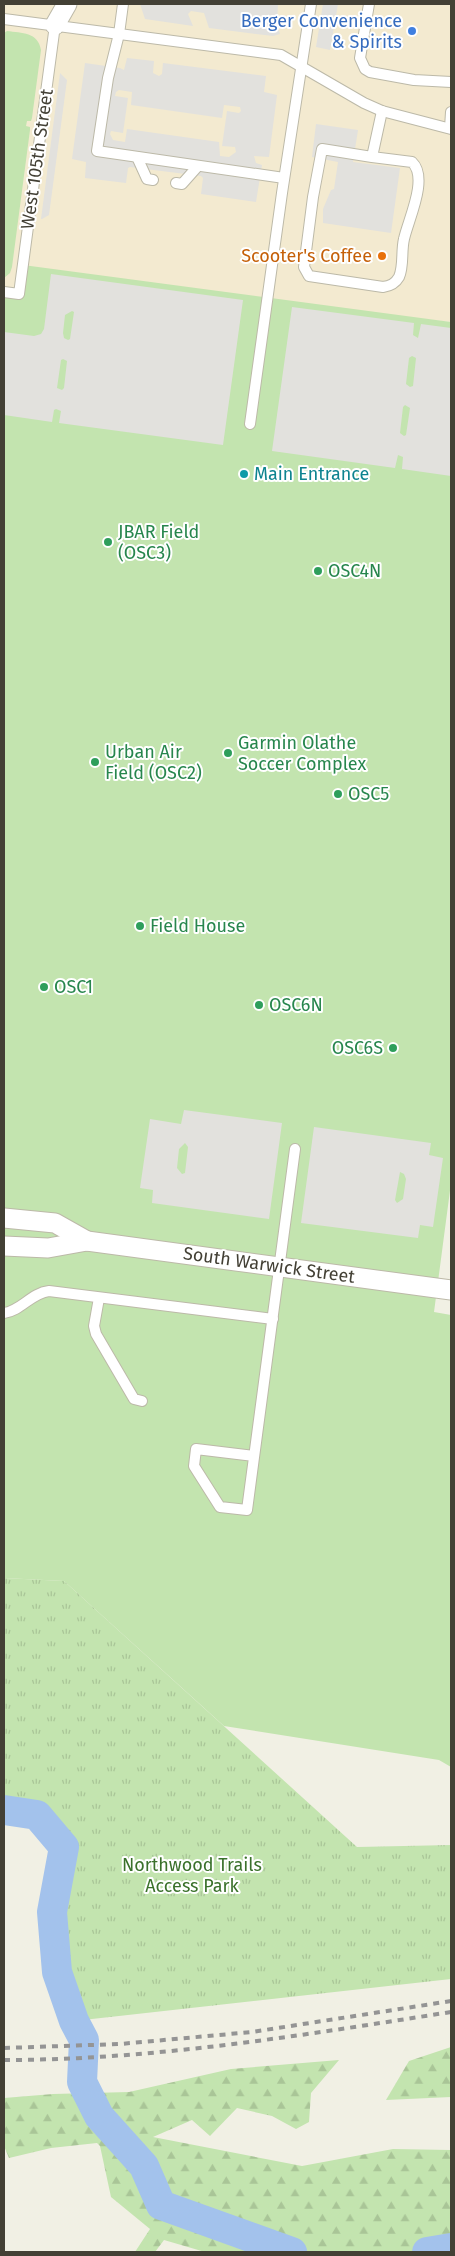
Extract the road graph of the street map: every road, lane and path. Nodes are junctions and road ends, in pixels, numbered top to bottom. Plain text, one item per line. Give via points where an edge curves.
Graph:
1 (50, 4) edge
2 (67, 4) edge
3 (123, 4) edge
4 (311, 4) edge
5 (369, 4) edge
6 (4, 19) edge
7 (55, 25) junction
8 (119, 34) junction
9 (301, 67) junction
10 (451, 82) edge
11 (382, 111) junction
12 (451, 112) edge
13 (450, 128) edge
14 (137, 157) junction
15 (372, 157) junction
16 (198, 166) junction
17 (284, 178) junction
18 (153, 180) dead end
19 (176, 183) dead end
20 (4, 292) edge
21 (250, 424) dead end
22 (295, 1149) dead end
23 (4, 1218) edge
24 (87, 1241) junction
25 (4, 1246) edge
26 (278, 1266) junction
27 (451, 1290) edge
28 (99, 1298) junction
29 (4, 1314) edge
30 (273, 1319) junction
31 (142, 1401) dead end
32 (254, 1456) junction

1 - 7 street, West 105th Street
2 - 7 street, West 105th Street
3 - 8 lane
4 - 9 lane
5 - 10 lane via 360,58 365,69 414,80
6 - 7 lane
7 - 8 lane
7 - 20 lane, West 105th Street via 19,294
8 - 9 lane via 281,55
8 - 14 lane via 108,78 97,151
9 - 11 lane
9 - 17 lane
11 - 13 lane
11 - 15 lane
12 - 13 lane
14 - 16 lane
14 - 18 lane via 147,179
15 - 15 lane via 412,162 416,166 414,212 404,238 401,269 395,283 383,287 309,276 304,267 322,149
16 - 17 lane
16 - 19 lane via 182,184
17 - 21 lane
22 - 26 lane
23 - 24 street, South Warwick Street via 55,1223
24 - 25 street, South Warwick Street via 48,1248
24 - 26 street, South Warwick Street
26 - 27 street, South Warwick Street
26 - 30 lane
28 - 29 lane via 39,1292
28 - 30 lane
28 - 31 lane via 94,1326 96,1334 134,1399
30 - 32 lane
32 - 32 lane via 247,1510 220,1507 194,1466 196,1449

